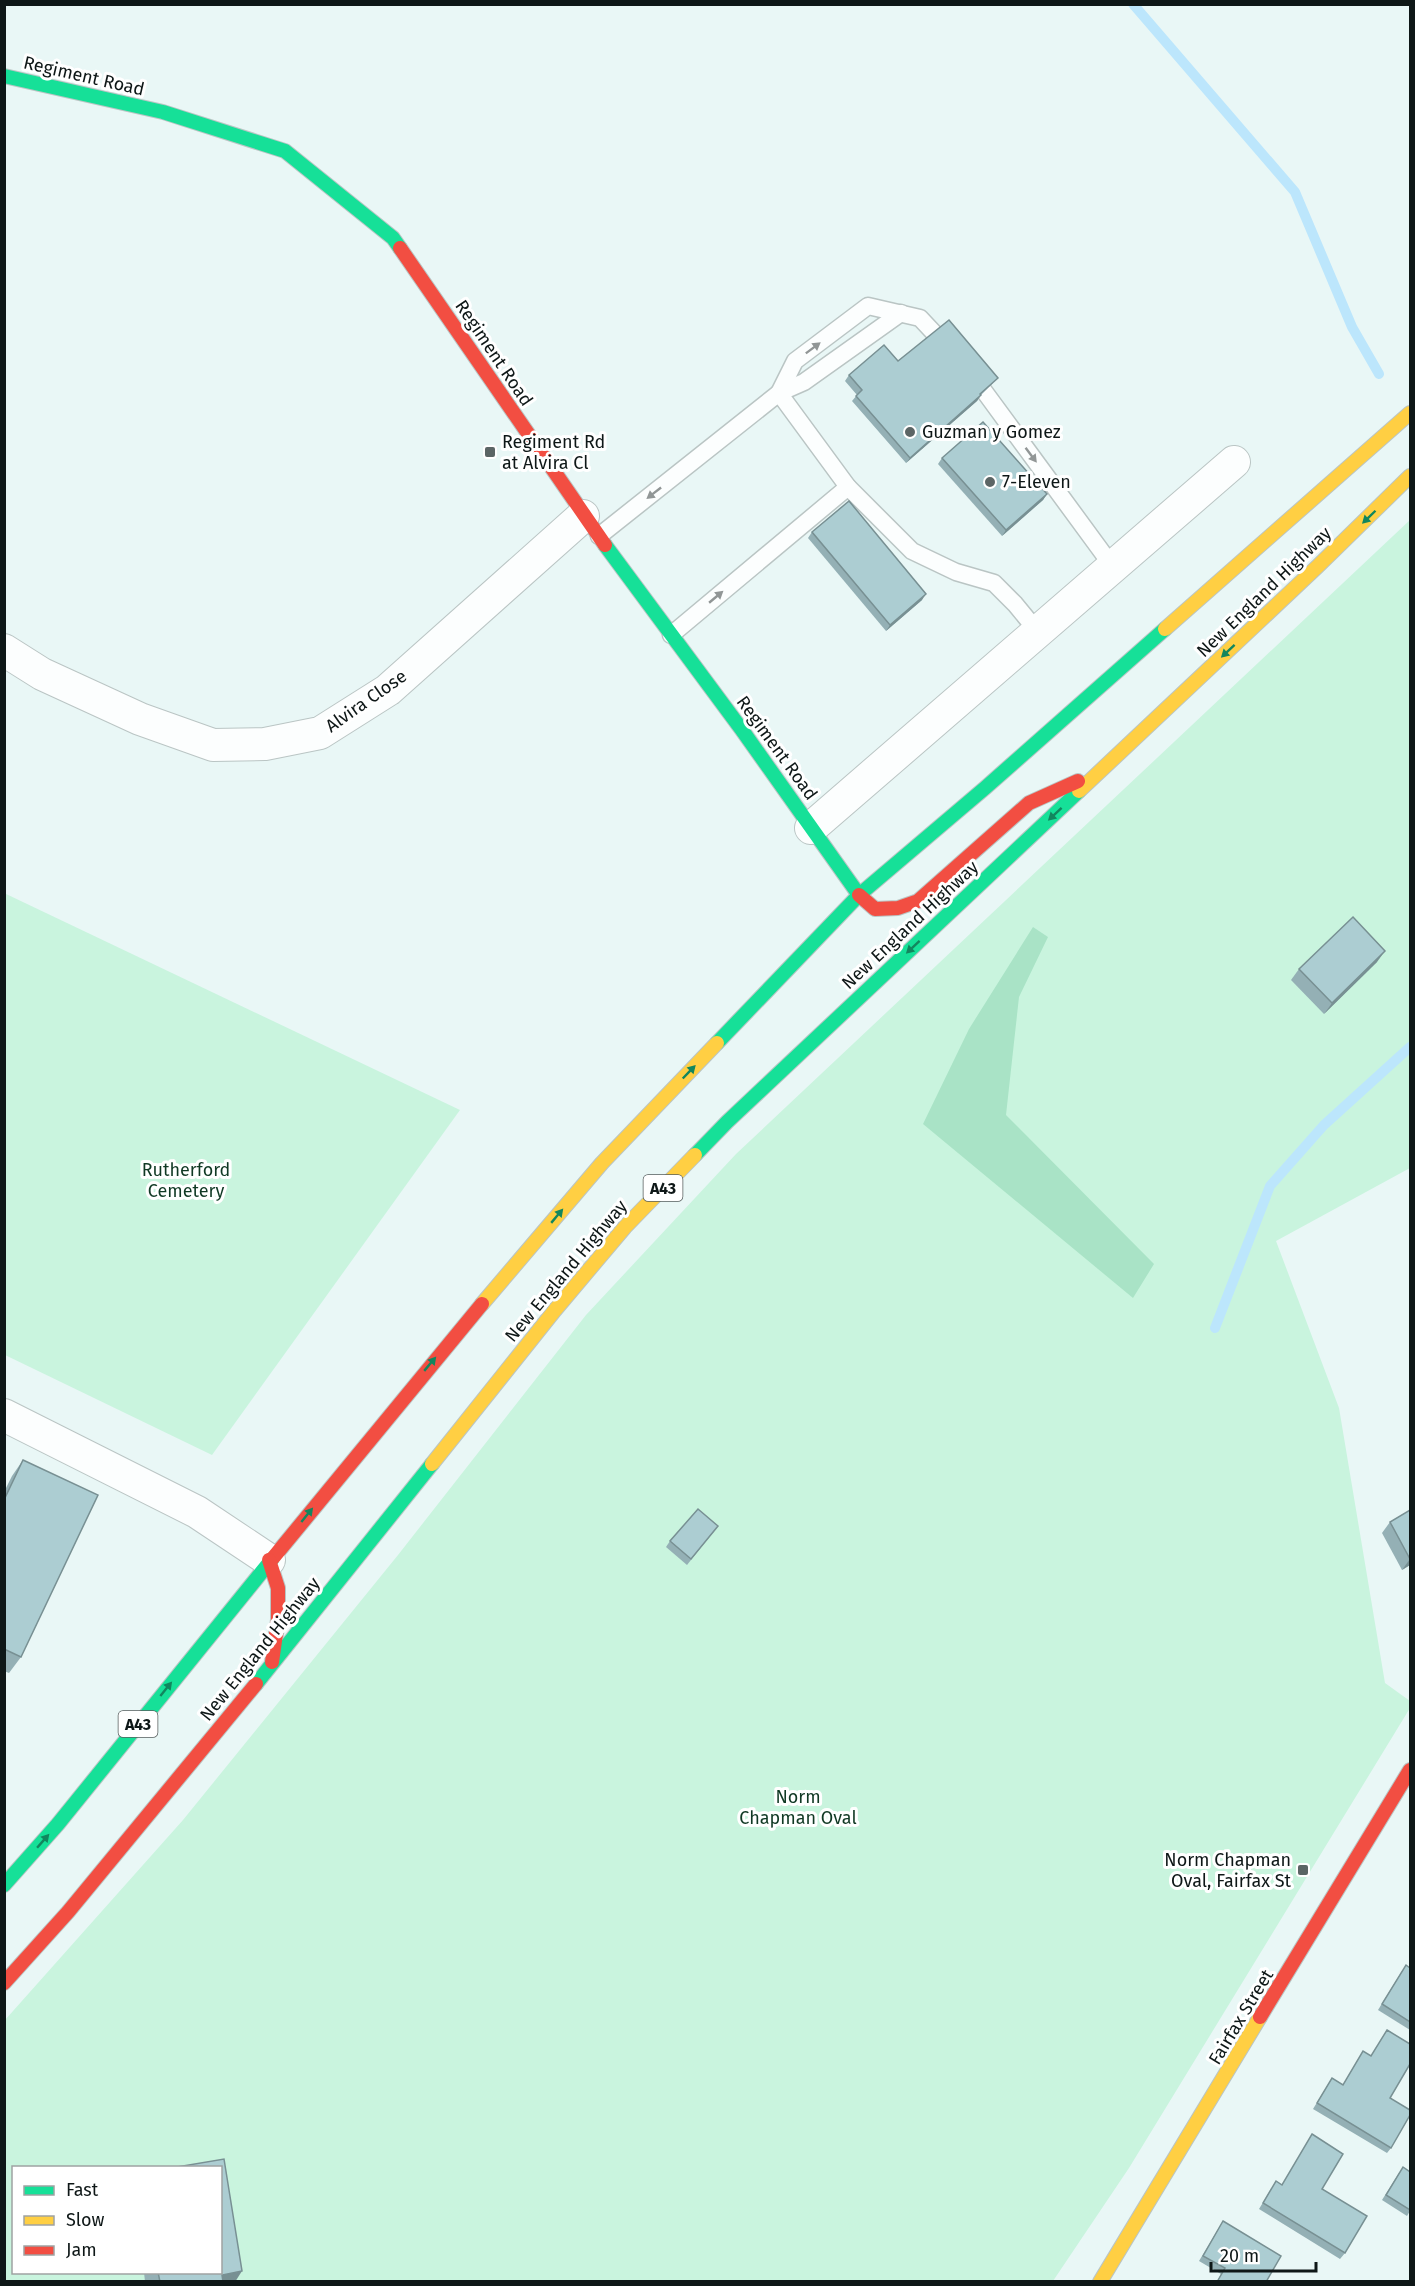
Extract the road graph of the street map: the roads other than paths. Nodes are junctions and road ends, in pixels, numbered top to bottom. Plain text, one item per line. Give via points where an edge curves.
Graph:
1 (4, 76) edge
2 (902, 313) junction
3 (935, 334) edge
4 (984, 392) edge
5 (779, 393) junction
6 (1410, 413) edge
7 (1234, 462) dead end
8 (1410, 476) edge
9 (848, 487) junction
10 (591, 526) junction
11 (1113, 567) junction
12 (1038, 632) junction
13 (671, 635) junction
14 (4, 650) edge
15 (1102, 770) junction
16 (811, 828) junction
17 (859, 895) junction
18 (4, 1415) edge
19 (270, 1560) junction
20 (272, 1664) junction
21 (1410, 1770) edge
22 (4, 1885) edge
23 (4, 1983) edge
24 (1100, 2282) edge

1 - 10 main road, Regiment Road via 163,112 285,151 393,238
2 - 3 lane via 921,318
2 - 5 lane via 804,382
5 -> 2 lane via 795,362 868,306
4 -> 11 lane
5 - 9 lane
5 -> 10 lane via 700,456
6 - 17 main road, New England Highway / A43 via 994,781
7 - 11 street
8 -> 15 main road, New England Highway / A43
9 - 12 lane via 912,551 956,572 994,583
13 -> 9 lane
10 - 13 main road, Regiment Road
10 - 14 street, Alvira Close via 388,690 320,733 265,744 213,745 140,719 42,674
11 - 12 street
12 - 16 street
13 - 16 main road, Regiment Road
15 - 17 main road via 1029,803 918,900 898,908 875,909
15 -> 20 main road, New England Highway / A43 via 727,1122 625,1227
16 - 17 main road, Regiment Road
19 -> 17 main road, New England Highway / A43 via 428,1366 602,1163
18 - 19 street via 197,1512
19 - 20 main road via 278,1588 279,1620
22 -> 19 main road, New England Highway / A43
20 - 23 main road, New England Highway / A43 via 68,1912
21 - 24 main road, Fairfax Street

